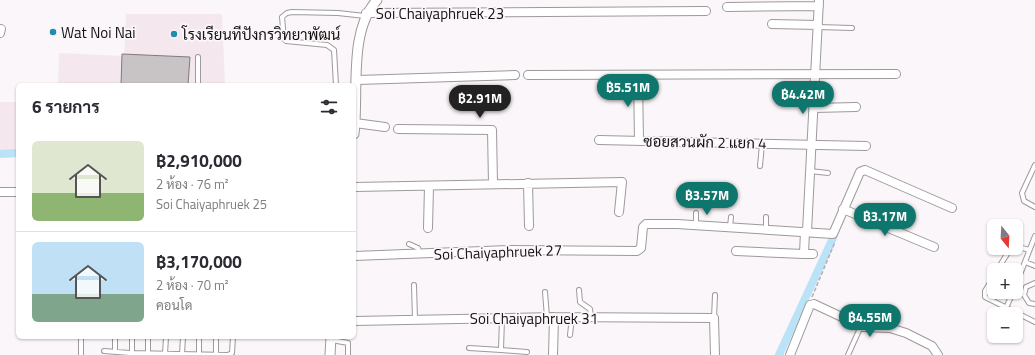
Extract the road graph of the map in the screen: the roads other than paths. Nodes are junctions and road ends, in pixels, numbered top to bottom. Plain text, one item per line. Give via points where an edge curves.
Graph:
1 (377, 0) edge
2 (819, 3) edge
3 (727, 7) dead end
4 (706, 11) dead end
5 (366, 14) junction
6 (772, 24) dead end
7 (818, 26) junction
8 (852, 28) dead end
9 (198, 57) dead end
10 (815, 74) junction
11 (896, 74) dead end
12 (515, 75) dead end
13 (528, 75) dead end
14 (638, 76) junction
15 (357, 80) junction
16 (198, 83) edge
17 (336, 83) edge
18 (356, 94) edge
19 (856, 107) dead end
20 (814, 108) junction
21 (356, 123) edge
22 (385, 127) dead end
23 (398, 129) dead end
24 (599, 140) dead end
25 (639, 141) junction
26 (762, 144) junction
27 (812, 145) junction
28 (866, 146) dead end
29 (1035, 165) edge
30 (760, 166) dead end
31 (810, 171) junction
32 (828, 173) dead end
33 (528, 183) junction
34 (493, 184) junction
35 (429, 186) junction
36 (356, 187) edge
37 (2, 192) edge
38 (16, 192) edge
39 (1035, 207) edge
40 (952, 208) dead end
41 (843, 209) junction
42 (619, 212) dead end
43 (696, 213) dead end
44 (731, 216) dead end
45 (766, 217) dead end
46 (696, 225) junction
47 (529, 226) dead end
48 (730, 227) junction
49 (428, 228) dead end
50 (766, 229) junction
51 (806, 231) junction
52 (1035, 236) edge
53 (409, 244) dead end
54 (934, 247) dead end
55 (1023, 248) edge
56 (1029, 250) junction
57 (736, 251) dead end
58 (420, 254) junction
59 (804, 254) junction
60 (813, 254) dead end
61 (356, 256) edge
62 (1025, 262) junction
63 (1035, 266) edge
64 (1023, 267) edge
65 (1035, 283) edge
66 (414, 285) dead end
67 (1023, 285) edge
68 (1026, 287) junction
69 (987, 288) edge
70 (579, 290) dead end
71 (545, 292) dead end
72 (715, 295) dead end
73 (987, 298) edge
74 (989, 299) edge
75 (1035, 304) edge
76 (1004, 307) edge
77 (1023, 316) edge
78 (550, 317) junction
79 (572, 317) junction
80 (591, 317) junction
81 (502, 318) junction
82 (714, 318) junction
83 (415, 319) junction
84 (356, 321) edge
85 (1035, 322) edge
86 (861, 326) junction
87 (570, 335) dead end
88 (81, 339) edge
89 (115, 339) edge
90 (132, 339) edge
91 (148, 339) edge
92 (166, 339) edge
93 (183, 339) edge
94 (199, 339) edge
95 (216, 339) edge
96 (234, 339) edge
97 (331, 339) edge
98 (469, 348) dead end
99 (501, 350) junction
100 (104, 351) dead end
101 (115, 352) junction
102 (527, 352) dead end
103 (148, 353) junction
104 (130, 354) edge
105 (165, 354) junction
106 (182, 354) junction
107 (199, 354) edge
108 (81, 355) edge
109 (216, 355) edge
110 (330, 355) edge
111 (348, 355) edge
112 (553, 355) edge
113 (715, 355) edge
114 (790, 355) edge
115 (848, 355) edge
116 (938, 355) edge

1 - 5 street
2 - 3 street
2 - 7 street
4 - 5 street, Soi Chaiyaphruek 23
5 - 15 street via 359,33
5 - 17 lane via 292,12 282,17 286,41 327,45 334,50
6 - 7 street
7 - 8 lane
7 - 10 street
9 - 16 lane
10 - 11 street
10 - 14 street
10 - 20 street
12 - 15 street
13 - 14 street
14 - 25 street
15 - 18 street
19 - 20 street
20 - 27 street
21 - 22 street
23 - 34 street via 492,130
24 - 25 street, ซอยสวนผัก 2 แยก 4
25 - 26 street, ซอยสวนผัก 2 แยก 4
26 - 27 street, ซอยสวนผัก 2 แยก 4
26 - 30 lane
27 - 28 street, ซอยสวนผัก 2 แยก 4
27 - 31 street
29 - 39 lane via 1022,193 1024,201
31 - 32 lane
31 - 51 street
33 - 34 street
33 - 42 street via 622,182
33 - 47 street
34 - 35 street
35 - 36 street
35 - 49 street
37 - 38 street
40 - 41 street via 865,170 860,172
41 - 51 street via 833,234
41 - 54 street
43 - 46 lane
44 - 48 lane
45 - 50 lane
46 - 48 street
46 - 58 street, Soi Chaiyaphruek 27 via 646,224 643,227 641,248 637,250 509,250
48 - 50 street
50 - 51 street
51 - 59 street
52 - 56 lane
53 - 58 lane via 418,248
55 - 56 lane
56 - 62 lane
57 - 59 street
58 - 61 street, Soi Chaiyaphruek 27
59 - 60 street
62 - 63 lane
62 - 64 lane
65 - 68 lane
66 - 83 lane
67 - 68 lane
68 - 75 lane via 1026,299
69 - 73 lane
70 - 80 lane via 580,301 590,309
71 - 78 lane
72 - 82 lane
74 - 76 lane
77 - 85 lane
78 - 79 street, Soi Chaiyaphruek 31
78 - 81 street, Soi Chaiyaphruek 31
78 - 112 street
79 - 80 street, Soi Chaiyaphruek 31
79 - 87 lane
80 - 82 street, Soi Chaiyaphruek 31
81 - 83 street, Soi Chaiyaphruek 31
81 - 99 lane
82 - 113 street
83 - 84 street, Soi Chaiyaphruek 31
86 - 114 street via 818,306 810,305
86 - 115 lane
86 - 116 street via 898,330 932,346
88 - 108 lane
89 - 101 lane
90 - 104 lane
91 - 103 lane
92 - 105 lane
93 - 106 lane
94 - 107 lane
95 - 109 lane
96 - 109 lane via 232,353
97 - 110 street
97 - 111 lane via 348,343
98 - 99 lane
99 - 102 lane
100 - 101 lane
101 - 104 lane
103 - 104 lane
103 - 105 lane
105 - 106 lane
106 - 107 lane
107 - 109 lane

